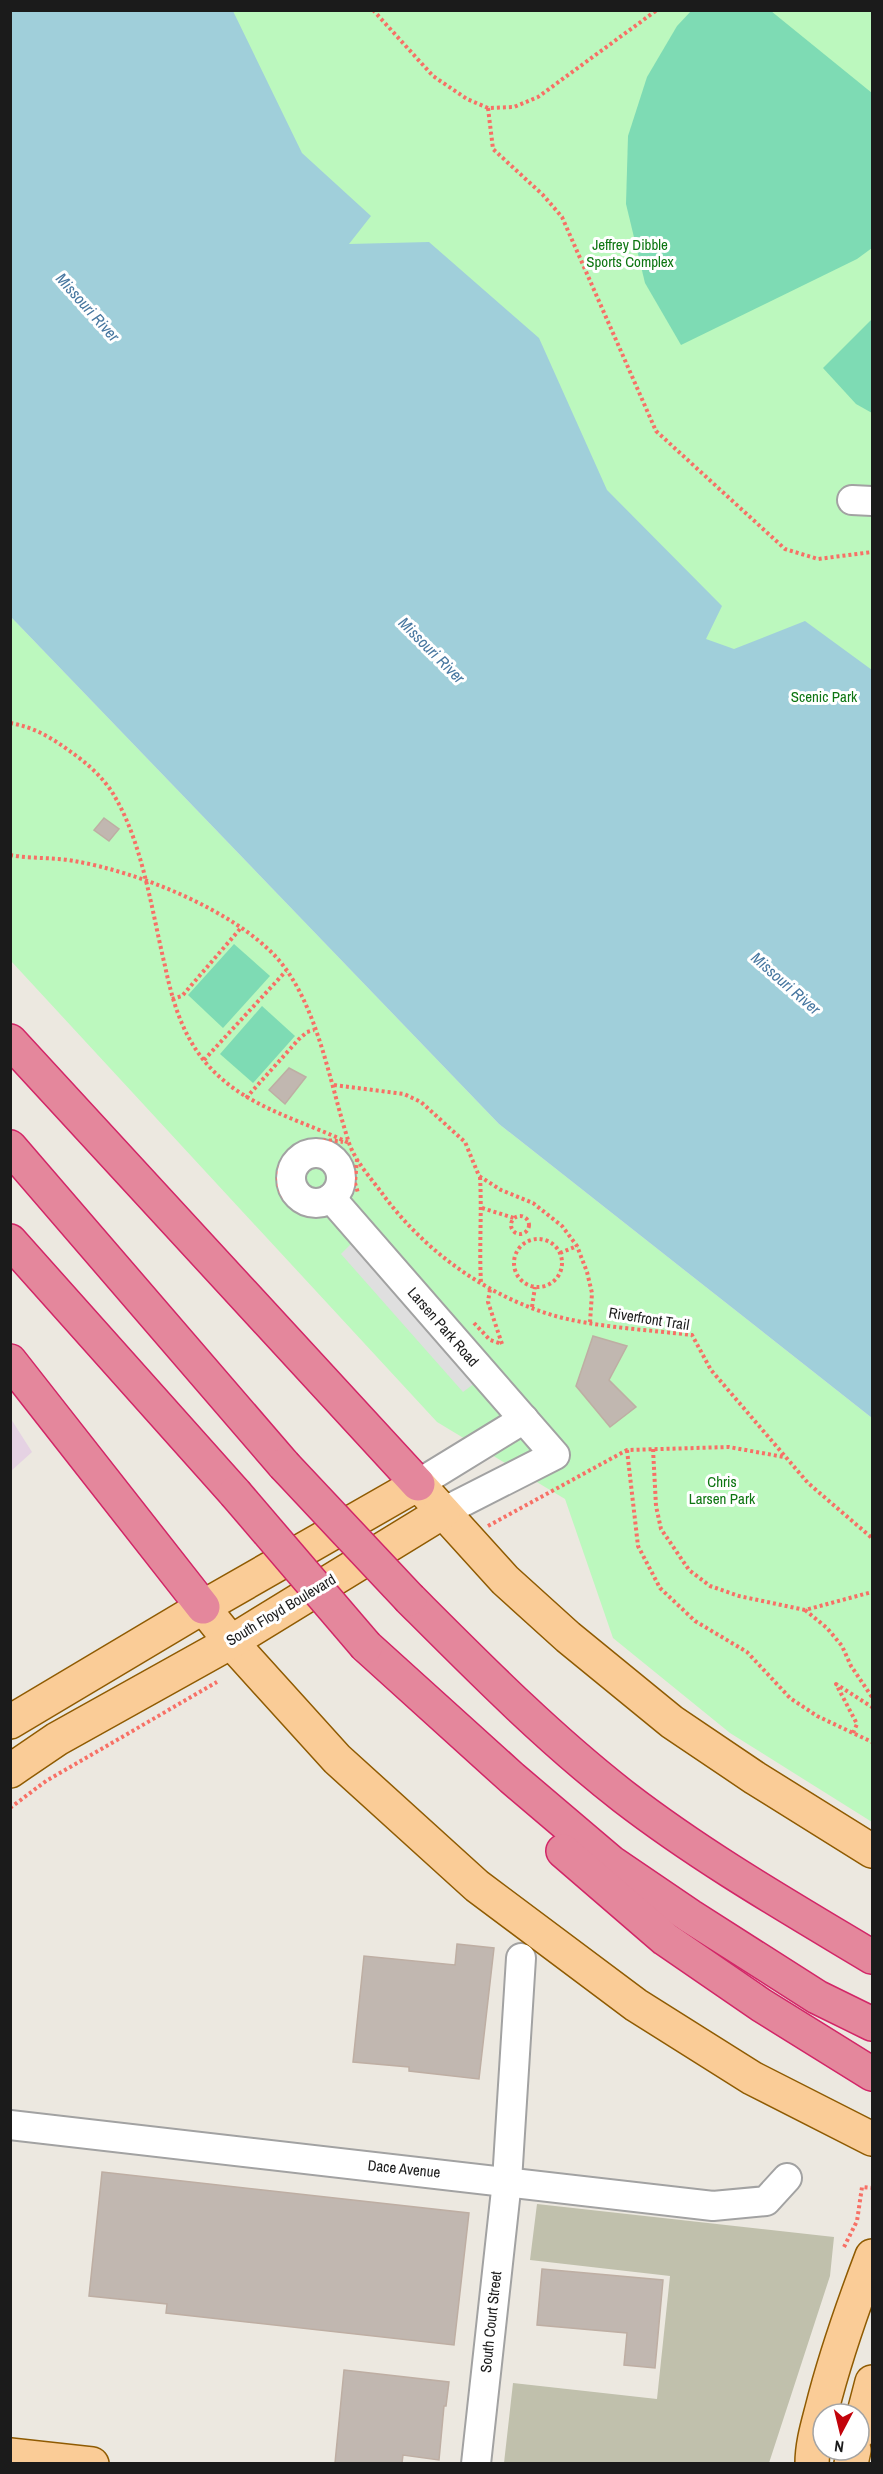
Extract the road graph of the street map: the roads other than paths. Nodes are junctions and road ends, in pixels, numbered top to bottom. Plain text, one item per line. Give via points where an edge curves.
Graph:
1 (10, 1041) edge
2 (10, 1147) edge
3 (320, 1206) road end
4 (10, 1241) edge
5 (10, 1361) edge
6 (524, 1419) junction
7 (555, 1455) joint
8 (418, 1484) junction
9 (443, 1512) junction
10 (203, 1607) junction
11 (231, 1642) junction
12 (10, 1722) edge
13 (10, 1771) edge
14 (512, 1778) junction
15 (873, 1851) edge
16 (873, 1957) edge
17 (521, 1959) dead end
18 (873, 2024) edge
19 (866, 2070) edge
20 (10, 2125) edge
21 (873, 2139) edge
22 (787, 2178) dead end
23 (507, 2181) junction
24 (858, 2252) edge
25 (873, 2382) edge
26 (826, 2402) edge
27 (867, 2402) edge
28 (10, 2455) edge
29 (92, 2463) edge
30 (476, 2463) edge

1 - 8 highway
2 - 16 highway, bridge via 284,1466 486,1675 624,1797 723,1868
3 - 6 street, Larsen Park Road
4 - 14 highway, bridge via 366,1646
5 - 10 highway
6 - 7 street, Larsen Park Road
6 - 8 street
7 - 9 street, South Floyd Boulevard
8 - 9 main road
8 - 10 main road
9 - 11 main road, South Floyd Boulevard
9 - 15 main road via 505,1580 672,1722
10 - 11 main road
10 - 12 main road
11 - 13 main road, South Floyd Boulevard via 57,1739
11 - 21 main road via 337,1759 477,1886 636,2005 752,2078
14 - 18 highway via 612,1863 817,1997
14 - 19 highway via 552,1842 665,1939
17 - 23 street, South Court Street
20 - 23 street, Dace Avenue
22 - 23 street, Dace Avenue via 766,2201 713,2206
23 - 30 street, South Court Street
24 - 26 main road via 845,2331
25 - 27 main road
28 - 29 main road

